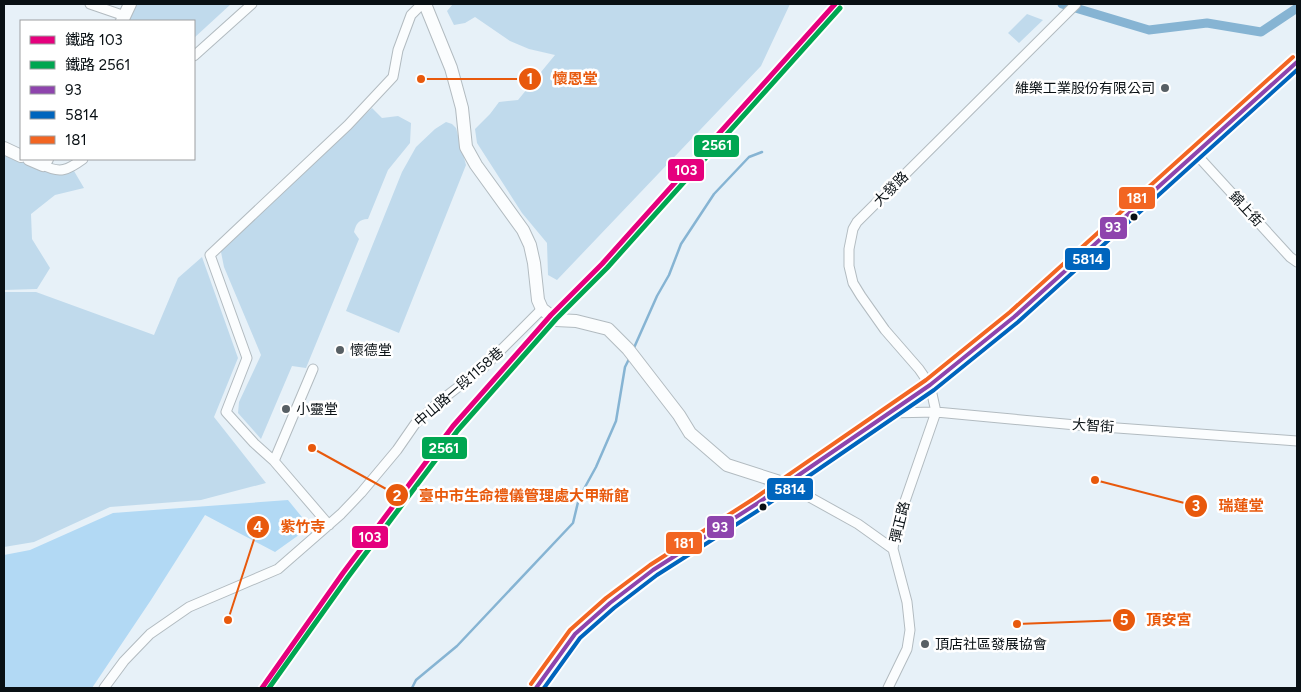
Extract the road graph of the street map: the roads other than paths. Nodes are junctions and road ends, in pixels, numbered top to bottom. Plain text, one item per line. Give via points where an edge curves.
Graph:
1 (90, 4) edge
2 (130, 4) edge
3 (252, 4) edge
4 (423, 4) edge
5 (1076, 4) edge
6 (123, 19) edge
7 (195, 55) edge
8 (1297, 62) edge
9 (4, 148) edge
10 (1196, 154) junction
11 (20, 156) edge
12 (82, 160) edge
13 (45, 162) edge
14 (1297, 262) edge
15 (542, 309) junction
16 (313, 369) dead end
17 (930, 385) junction
18 (936, 412) junction
19 (888, 413) junction
20 (1297, 441) edge
21 (274, 462) junction
22 (786, 484) junction
23 (328, 525) junction
24 (893, 549) junction
25 (104, 688) edge
26 (536, 688) edge
27 (888, 688) edge

1 - 6 street
2 - 6 street
3 - 7 street
4 - 15 street via 451,68 462,108 466,147 530,245
4 - 21 street via 411,15 398,50 393,77 348,125 210,255 247,358 226,412
5 - 17 street, 大發路 via 853,229 849,264 860,296
8 - 10 street
9 - 11 street
10 - 14 street, 錦上街
10 - 17 street via 1014,317
12 - 13 street via 71,168 54,171
15 - 22 street via 556,320 608,329 679,415 690,434 727,465
15 - 23 street, 中山路一段1158巷 via 483,368 415,424 361,494
16 - 21 street
17 - 18 street
17 - 19 street
18 - 19 street, 大智街
18 - 20 street, 大智街
18 - 24 street, 彈正路 via 896,527
19 - 22 street
21 - 23 street
22 - 24 street via 858,524
22 - 26 street via 653,570 610,603 575,634
23 - 25 street, 中山路一段1158巷 via 278,569 189,607 150,634 124,660
24 - 27 street, 彈正路 via 907,602 910,630 906,649

